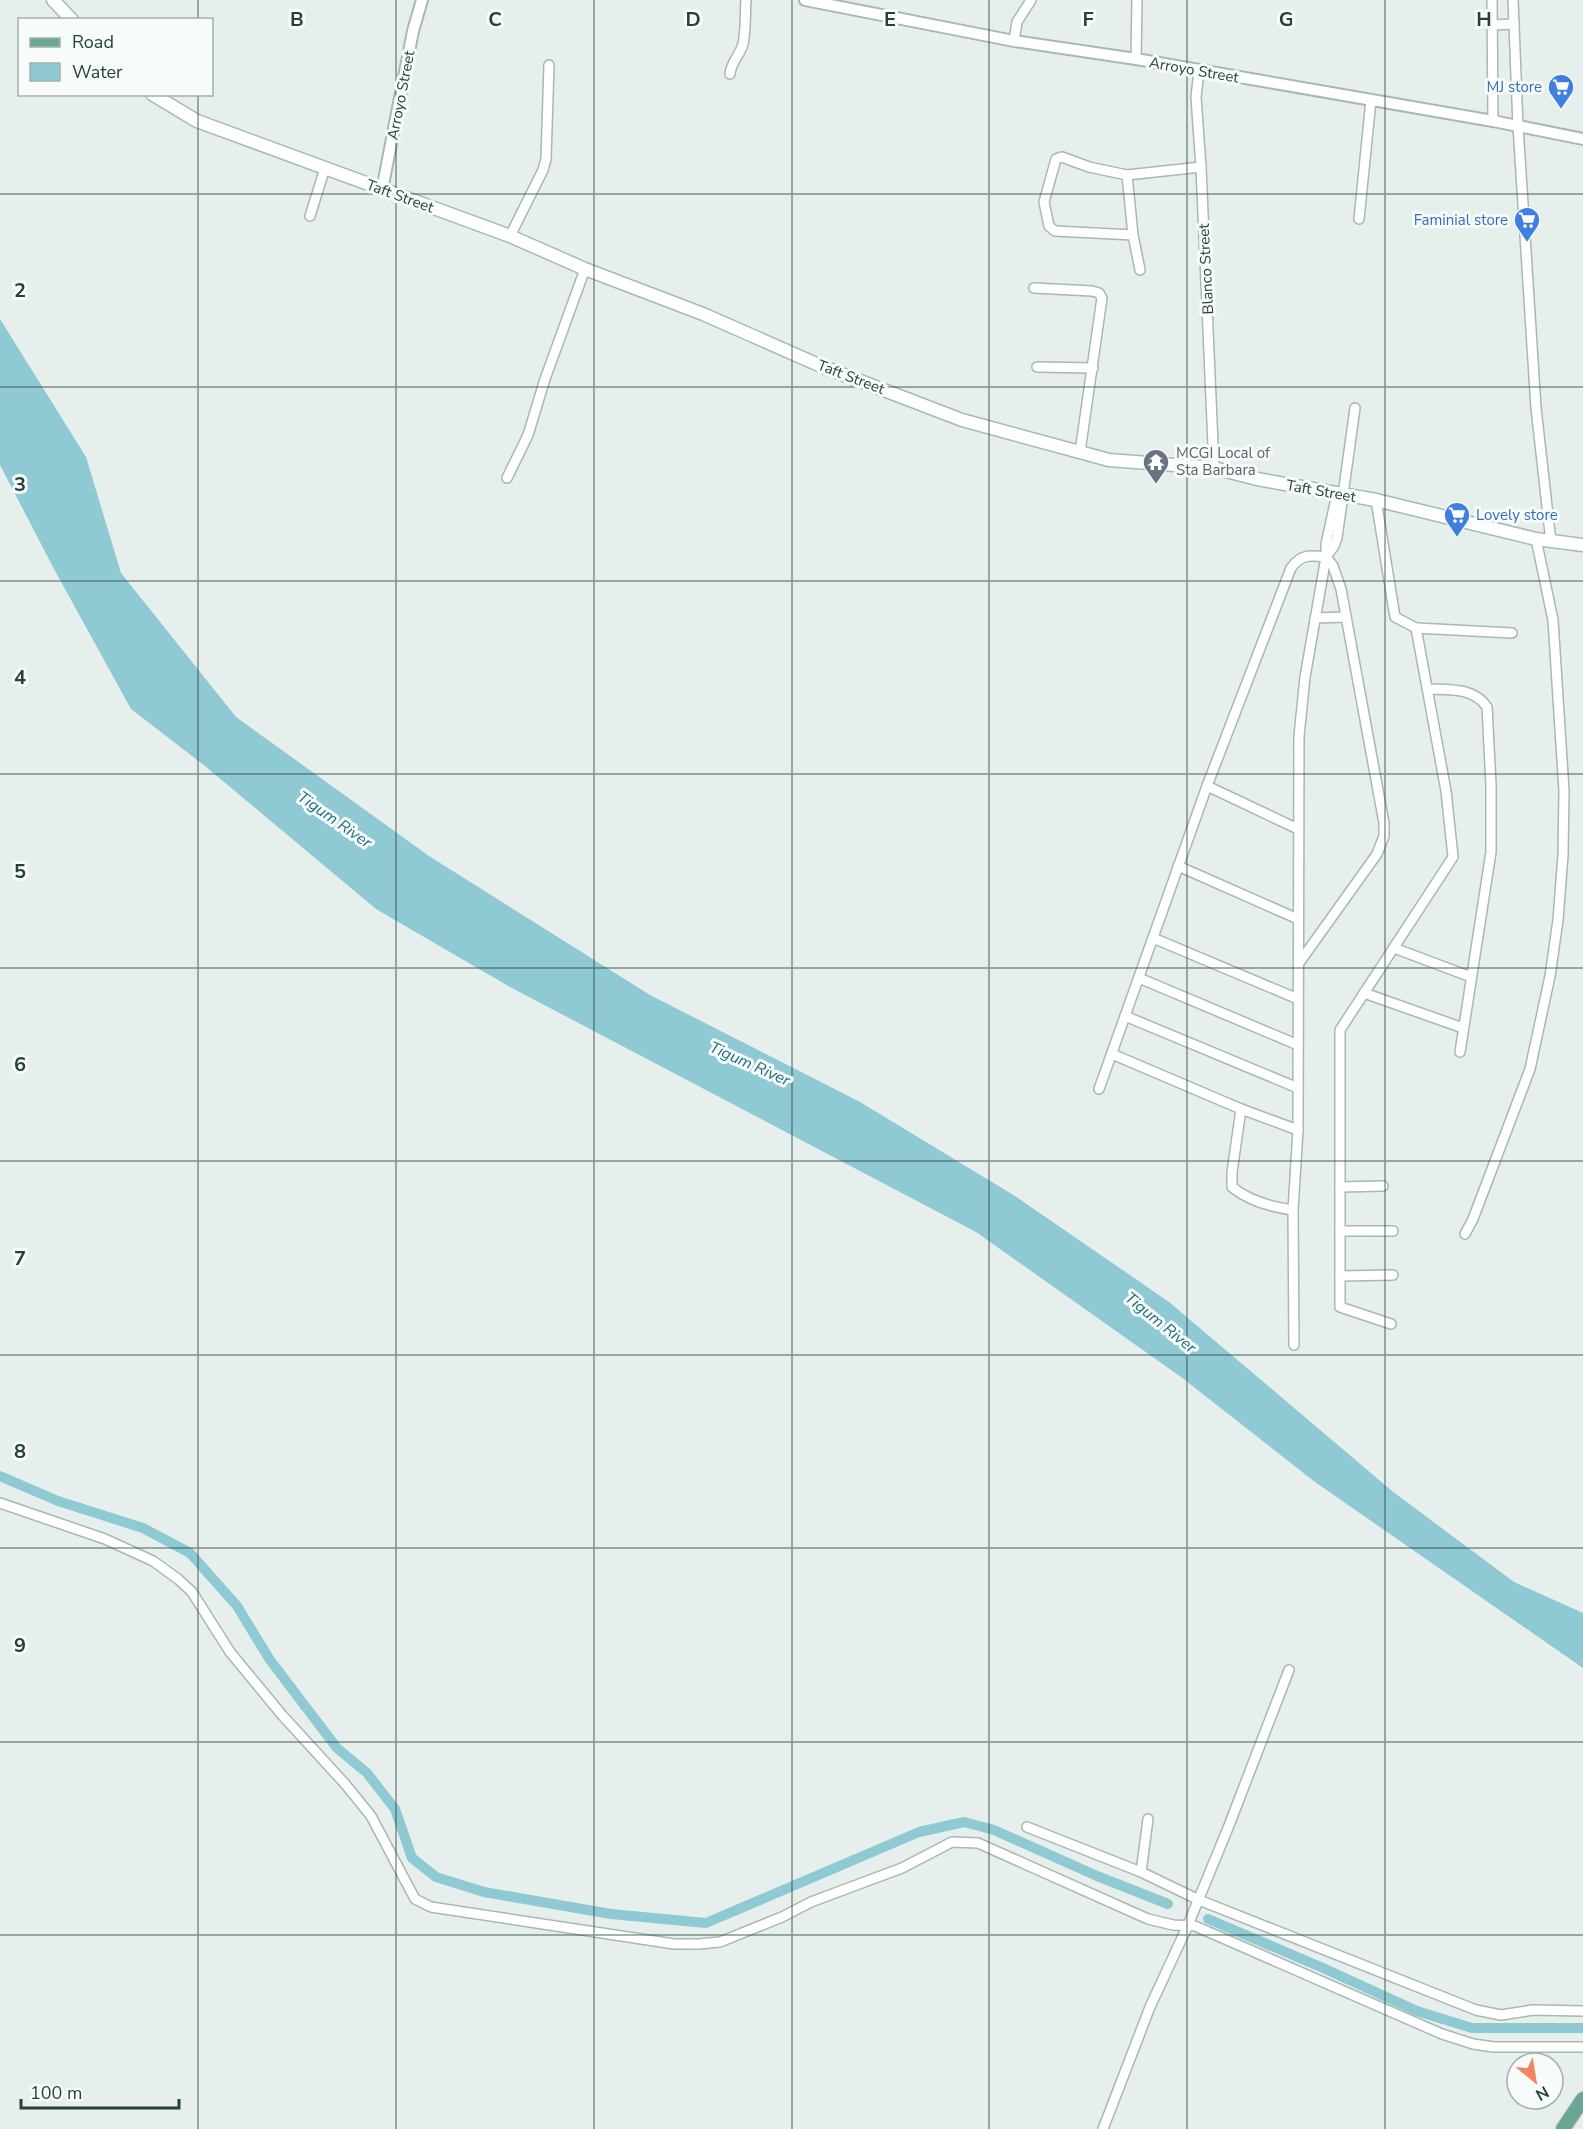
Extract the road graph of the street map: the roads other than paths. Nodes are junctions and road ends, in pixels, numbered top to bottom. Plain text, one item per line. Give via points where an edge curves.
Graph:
1 (53, 0) edge
2 (422, 0) edge
3 (746, 0) edge
4 (805, 0) edge
5 (1030, 0) edge
6 (1137, 0) edge
7 (1492, 0) edge
8 (1513, 0) edge
9 (70, 18) edge
10 (1514, 24) junction
11 (1492, 25) junction
12 (1014, 41) junction
13 (1136, 59) junction
14 (549, 65) dead end
15 (1199, 71) junction
16 (730, 74) dead end
17 (155, 96) edge
18 (1371, 100) junction
19 (1493, 121) junction
20 (1518, 126) junction
21 (1583, 139) edge
22 (1201, 167) junction
23 (325, 168) junction
24 (1127, 175) junction
25 (382, 190) junction
26 (310, 216) dead end
27 (1359, 219) dead end
28 (1133, 235) junction
29 (510, 236) junction
30 (585, 269) junction
31 (1140, 270) dead end
32 (1034, 288) dead end
33 (1037, 367) dead end
34 (1093, 368) junction
35 (1355, 408) dead end
36 (1080, 452) junction
37 (1214, 468) junction
38 (507, 478) dead end
39 (1341, 494) junction
40 (1376, 500) junction
41 (1536, 539) junction
42 (1551, 542) junction
43 (1583, 545) edge
44 (1326, 557) junction
45 (1346, 617) junction
46 (1315, 618) junction
47 (1416, 628) junction
48 (1512, 633) dead end
49 (1428, 688) junction
50 (1207, 786) junction
51 (1298, 829) junction
52 (1178, 866) junction
53 (1298, 919) junction
54 (1153, 938) junction
55 (1394, 948) junction
56 (1299, 963) junction
57 (1471, 977) junction
58 (1138, 978) junction
59 (1364, 993) junction
60 (1298, 999) junction
61 (1125, 1017) junction
62 (1463, 1028) junction
63 (1298, 1045) junction
64 (1460, 1052) dead end
65 (1112, 1054) junction
66 (1298, 1088) junction
67 (1100, 1089) dead end
68 (1241, 1109) junction
69 (1298, 1130) junction
70 (1383, 1186) dead end
71 (1340, 1187) junction
72 (1293, 1210) junction
73 (1340, 1231) junction
74 (1393, 1231) dead end
75 (1465, 1234) dead end
76 (1393, 1275) dead end
77 (1340, 1276) junction
78 (1391, 1324) dead end
79 (1294, 1345) dead end
80 (0, 1503) edge
81 (1289, 1670) dead end
82 (1148, 1819) dead end
83 (1027, 1827) dead end
84 (1141, 1872) junction
85 (1199, 1900) junction
86 (1188, 1925) junction
87 (1583, 2010) edge
88 (1583, 2047) edge
89 (1583, 2099) edge
90 (1102, 2129) edge
91 (1563, 2129) edge

1 - 9 main road
2 - 25 street, Arroyo Street
3 - 16 street via 743,43
4 - 12 street, Arroyo Street
5 - 12 street via 1017,22
6 - 13 street
7 - 11 street
8 - 10 street
10 - 11 street
10 - 20 street
11 - 19 street
12 - 13 street, Arroyo Street
13 - 15 street, Arroyo Street
14 - 29 street via 546,159
15 - 18 street, Arroyo Street
15 - 22 street, Blanco Street via 1196,97
17 - 23 main road, Taft Street via 197,121
18 - 19 street, Arroyo Street
18 - 27 street
19 - 20 street, Arroyo Street
20 - 21 street, Arroyo Street
20 - 42 street via 1536,408
22 - 24 street
22 - 37 street, Blanco Street
23 - 25 main road, Taft Street
23 - 26 street
24 - 28 street
24 - 28 street via 1062,157 1056,159 1044,202 1046,219 1055,231
25 - 29 main road, Taft Street
28 - 31 street
29 - 30 main road, Taft Street
30 - 36 main road, Taft Street via 952,416
30 - 38 street via 528,435
32 - 34 street via 1099,293 1102,298
33 - 34 street
34 - 36 street
35 - 39 street
36 - 37 main road, Taft Street via 1109,460
37 - 39 main road, Taft Street
39 - 40 main road, Taft Street
39 - 44 street via 1337,538
40 - 41 main road, Taft Street
40 - 47 street via 1395,617
41 - 42 main road, Taft Street
41 - 75 street via 1553,620 1564,791 1558,920 1530,1069
42 - 43 main road, Taft Street
44 - 45 street via 1341,589
44 - 46 street
44 - 50 street via 1298,558 1291,568
45 - 46 street
45 - 56 street via 1384,823 1383,836 1377,854
46 - 51 street via 1299,736
47 - 48 street
47 - 49 street
49 - 55 street via 1453,857
49 - 57 street via 1466,690 1481,698 1487,707 1491,852
50 - 51 street
50 - 52 street
51 - 53 street
52 - 53 street
52 - 54 street
53 - 56 street
54 - 58 street
54 - 60 street
55 - 57 street
55 - 59 street
56 - 60 street
57 - 62 street
58 - 61 street
58 - 63 street
59 - 62 street
59 - 71 street via 1340,1030
60 - 63 street
61 - 65 street
61 - 66 street
62 - 64 street
63 - 66 street
65 - 67 street
65 - 68 street
66 - 69 street
68 - 69 street
68 - 72 street via 1232,1187 1269,1206
69 - 72 street
70 - 71 street
71 - 73 street
72 - 79 street
73 - 74 street
73 - 77 street
76 - 77 street
77 - 78 street via 1340,1307
80 - 86 street via 105,1539 153,1561 192,1592 230,1652 371,1816 415,1899 430,1907 674,1944 720,1942 902,1868 952,1842 966,1841 993,1848 1148,1919
81 - 85 street
82 - 84 street
83 - 84 street
84 - 85 street
85 - 86 street
85 - 87 street via 1476,2010 1500,2015 1533,2010
86 - 88 street via 1473,2044 1509,2048
86 - 90 street via 1150,2007
89 - 91 main road

